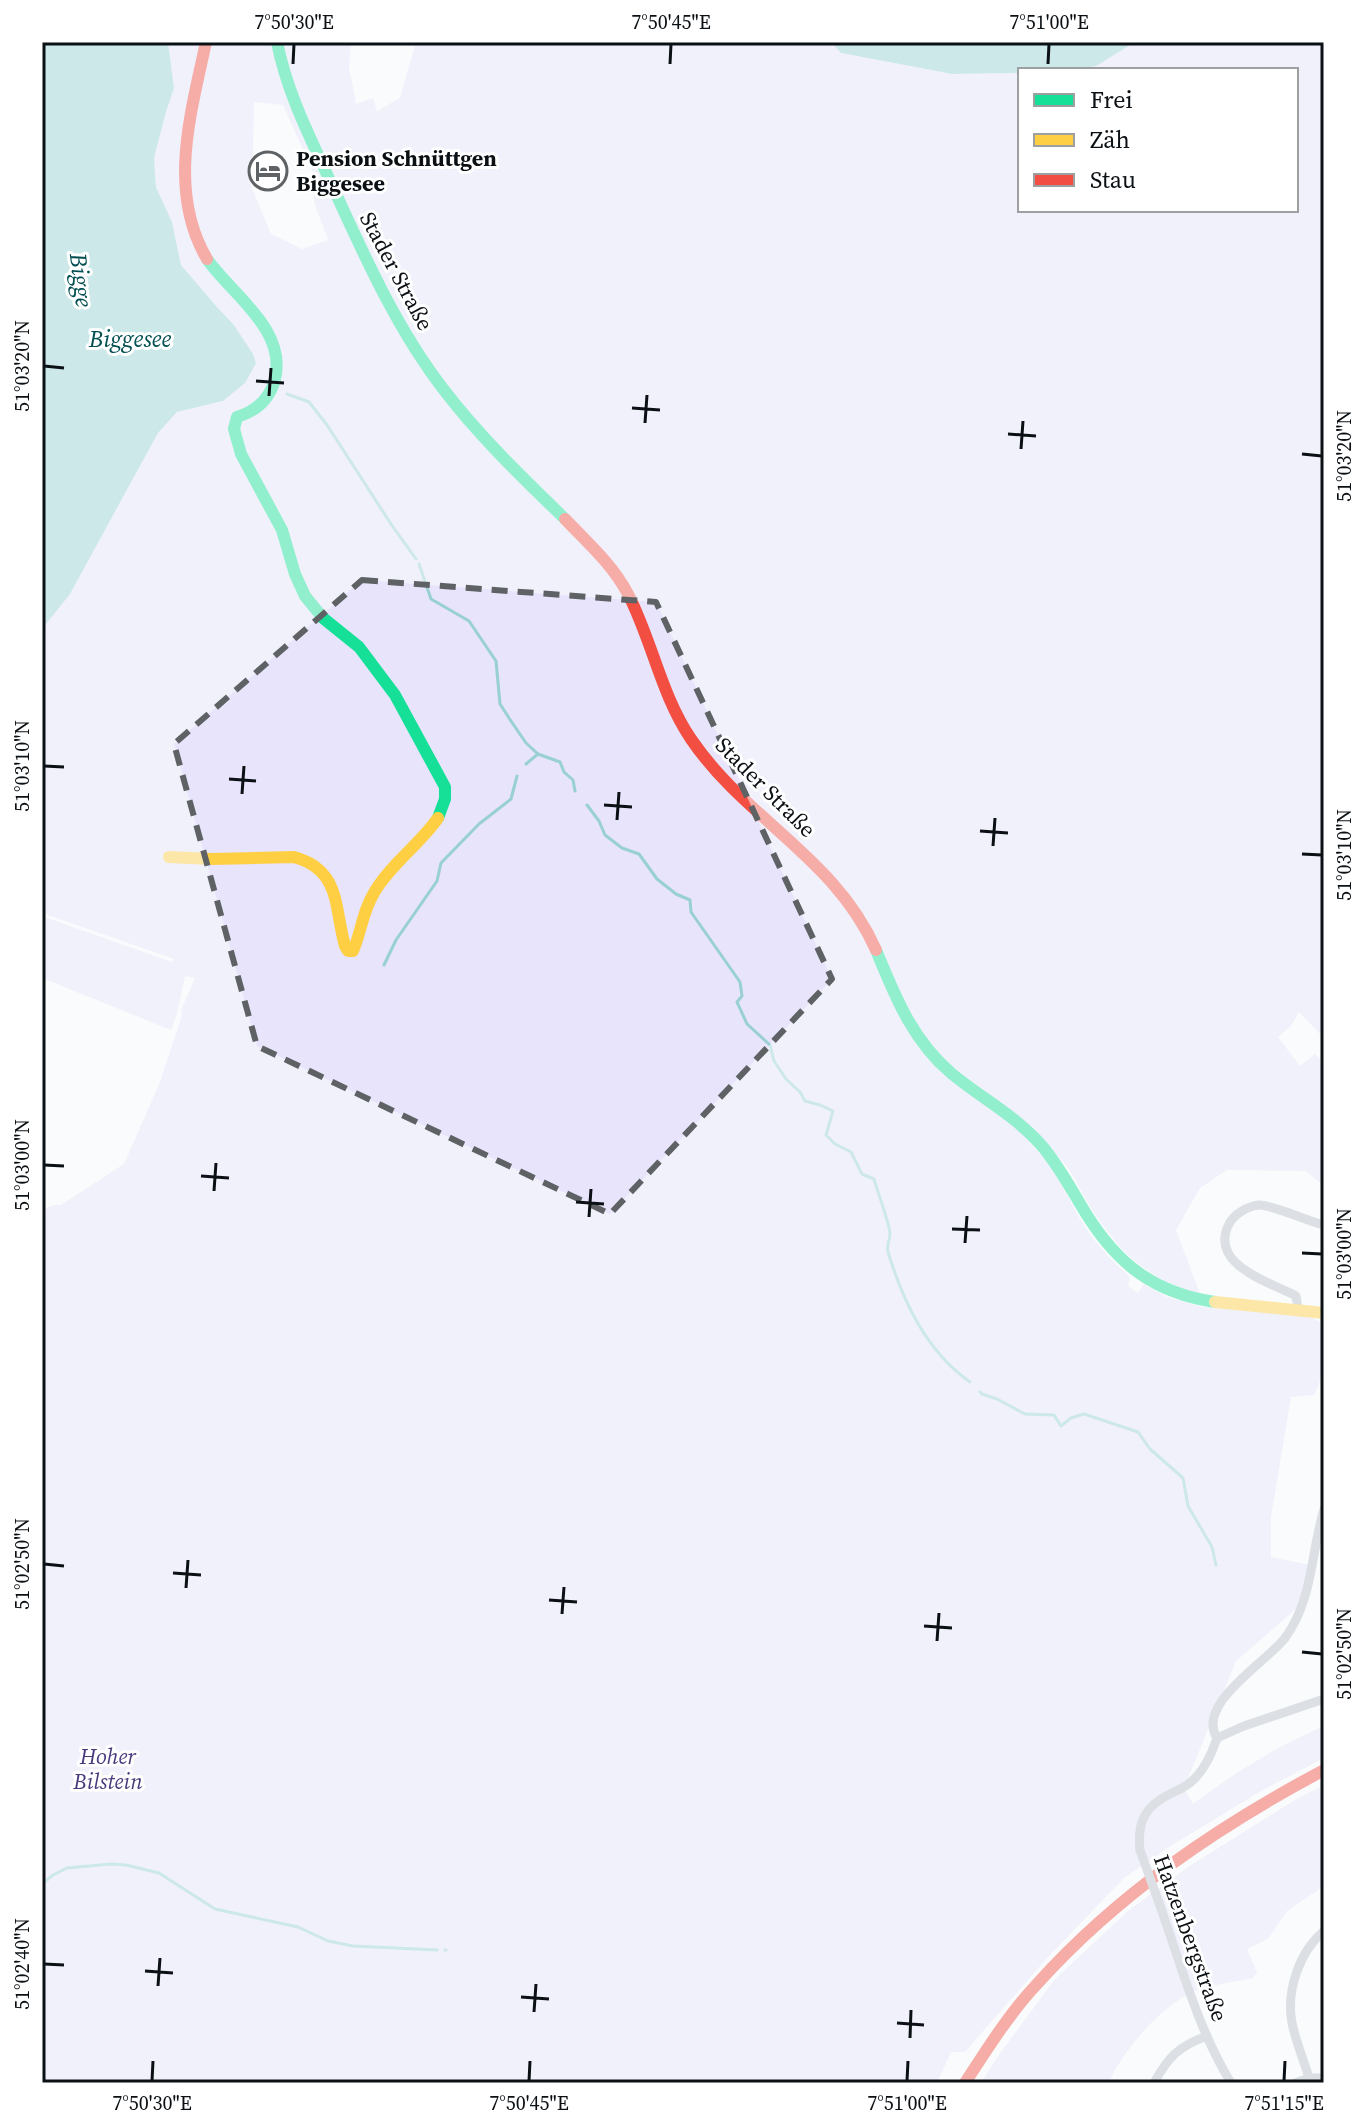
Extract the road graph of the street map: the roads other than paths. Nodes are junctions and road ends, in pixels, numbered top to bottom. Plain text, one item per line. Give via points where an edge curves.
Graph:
1 (206, 42) edge
2 (277, 42) edge
3 (169, 857) dead end
4 (1324, 1225) edge
5 (1298, 1308) junction
6 (1324, 1313) edge
7 (1324, 1509) edge
8 (1324, 1699) edge
9 (1217, 1738) junction
10 (1324, 1770) edge
11 (1324, 1931) edge
12 (1207, 2036) junction
13 (1309, 2078) junction
14 (1324, 2078) edge
15 (965, 2083) edge
16 (1154, 2083) edge
17 (1231, 2083) edge
18 (1295, 2083) edge

1 - 3 street via 185,162 187,206 206,257 265,326 278,356 269,395 261,406 237,417 234,429 241,454 282,530 305,596 359,647 395,695 447,798 439,818 395,864 371,899 353,951 344,946 329,879 307,860
2 - 5 street, Stader Straße via 297,110 406,334 463,413 611,567 638,613 692,740 846,897 870,937 902,1015 922,1044 1034,1137 1102,1237 1141,1276 1202,1300
4 - 5 street via 1258,1205 1243,1210 1227,1228 1228,1253 1240,1268 1296,1296
5 - 6 street, Stader Straße
7 - 9 street via 1297,1620 1284,1640 1224,1697 1213,1721
8 - 9 street
9 - 12 street, Hatzenbergstraße, bridge via 1192,1782 1148,1809 1139,1829 1140,1850
10 - 15 street via 1197,1844 1132,1891 1043,1977
11 - 13 street via 1306,1951 1291,1995 1292,2023
12 - 16 street via 1185,2044
12 - 17 street, Hatzenbergstraße
13 - 14 street
13 - 18 street

